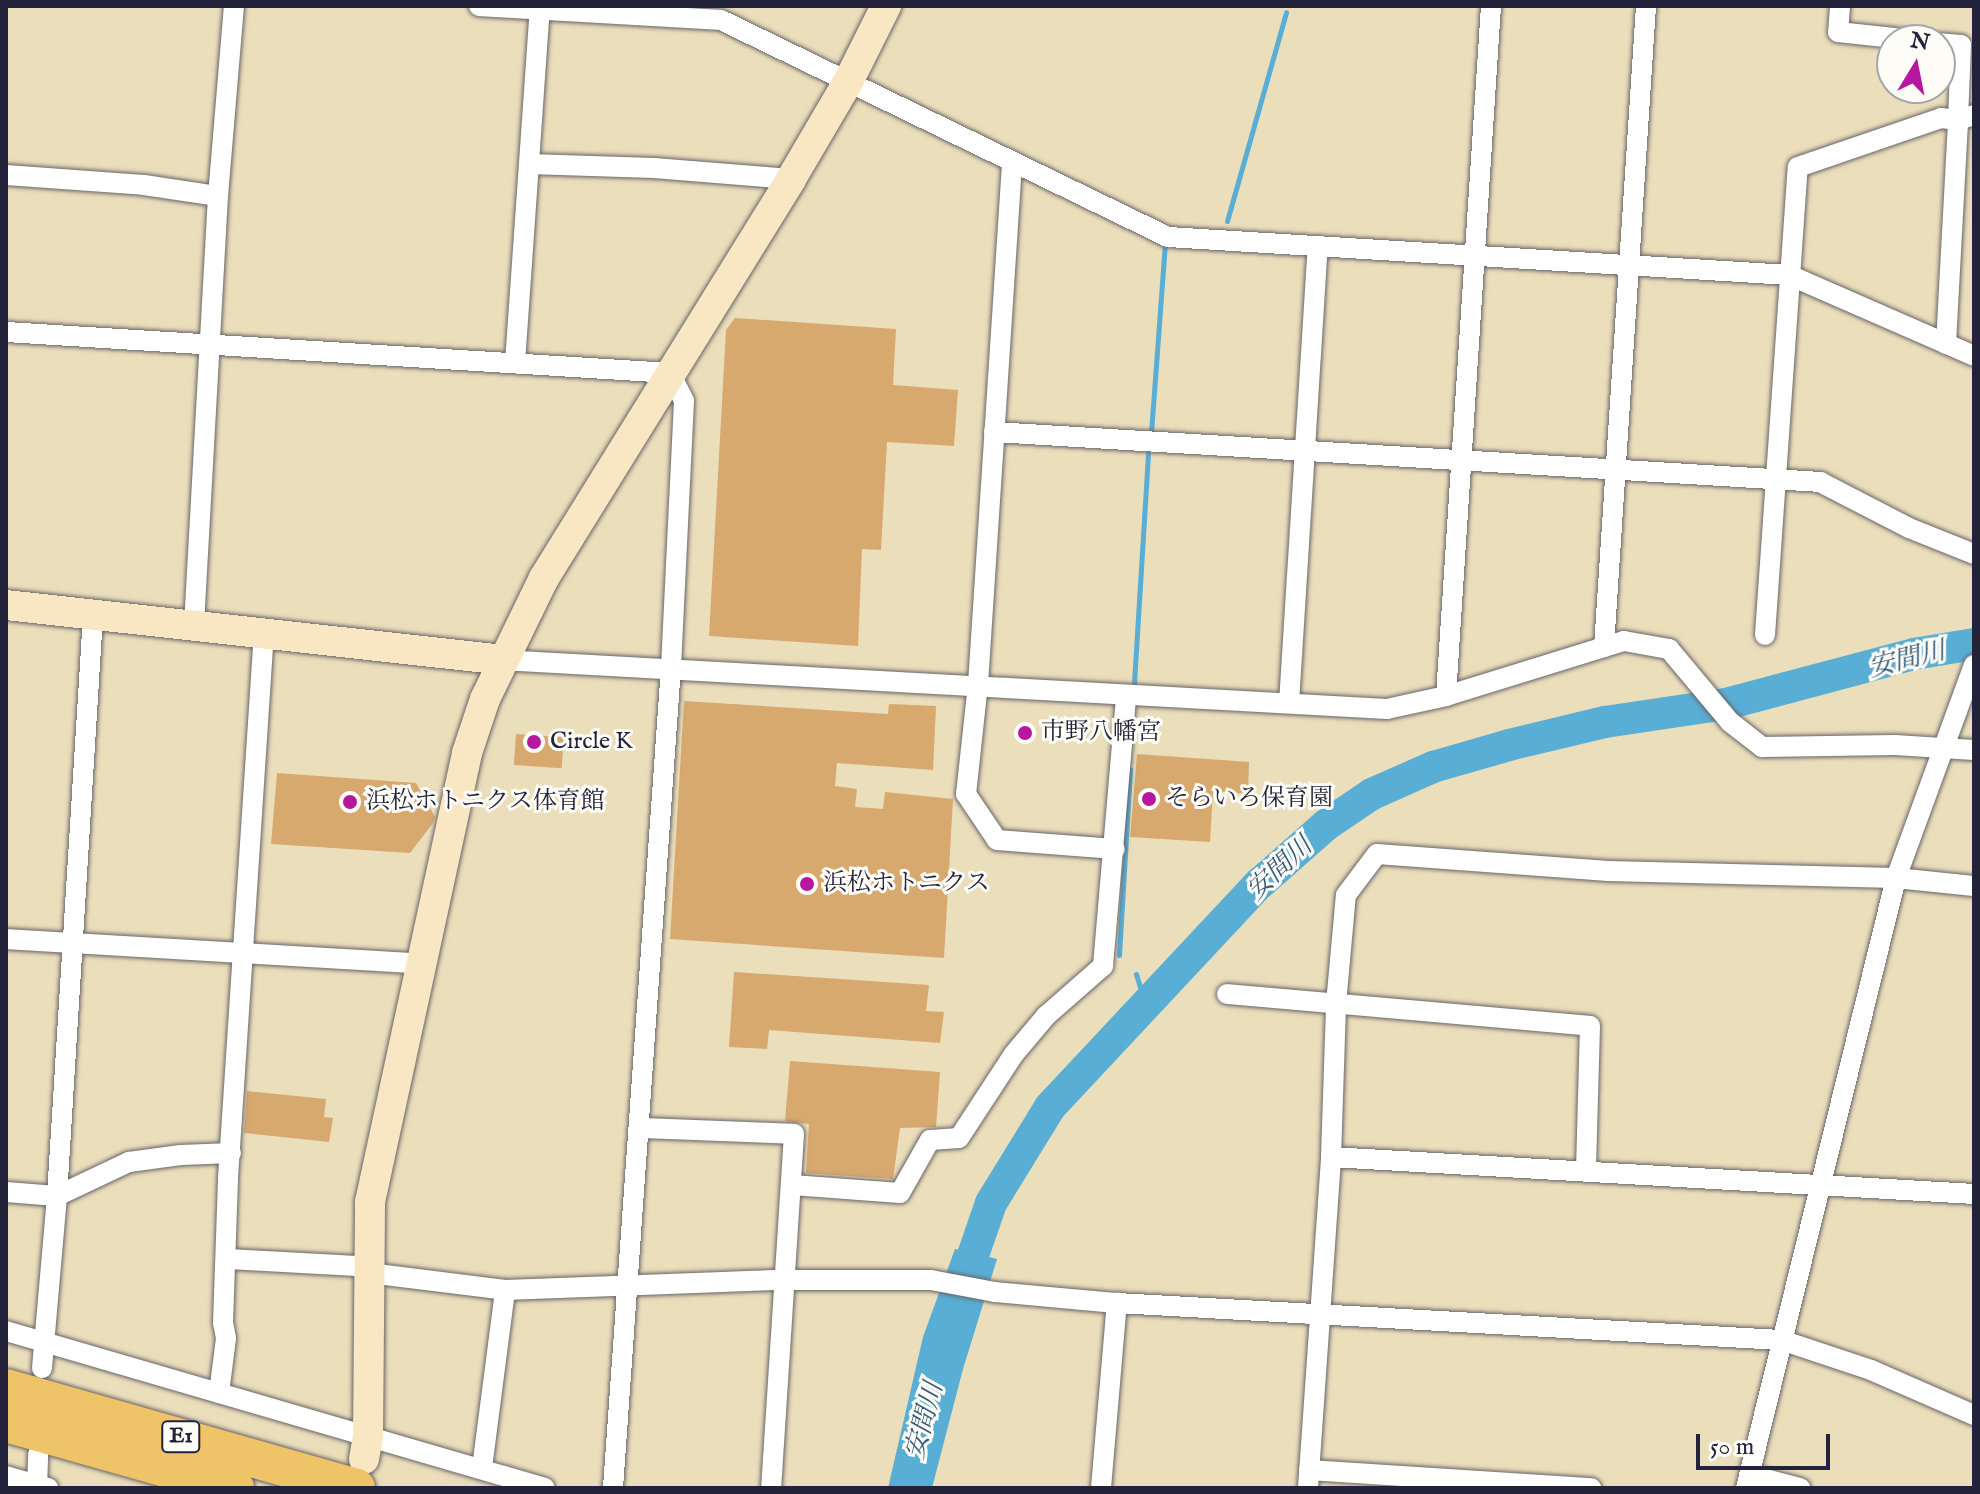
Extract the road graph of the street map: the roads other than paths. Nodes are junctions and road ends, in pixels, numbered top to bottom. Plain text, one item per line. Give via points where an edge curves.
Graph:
1 (234, 6) edge
2 (479, 6) edge
3 (886, 6) edge
4 (1491, 6) edge
5 (1646, 6) edge
6 (1840, 6) edge
7 (540, 8) edge
8 (722, 13) edge
9 (1876, 36) edge
10 (1956, 45) edge
11 (849, 80) junction
12 (1966, 118) edge
13 (529, 164) junction
14 (1012, 164) junction
15 (6, 175) edge
16 (791, 179) junction
17 (218, 196) junction
18 (1318, 247) junction
19 (1474, 255) junction
20 (1627, 265) junction
21 (1789, 275) junction
22 (6, 332) edge
23 (1946, 344) junction
24 (212, 345) junction
25 (1974, 356) edge
26 (515, 363) junction
27 (670, 373) junction
28 (994, 432) junction
29 (1305, 451) junction
30 (1462, 461) junction
31 (1615, 471) junction
32 (1777, 480) junction
33 (1974, 554) edge
34 (6, 605) edge
35 (93, 616) junction
36 (194, 625) junction
37 (264, 631) junction
38 (1765, 635) dead end
39 (1604, 647) junction
40 (501, 660) junction
41 (671, 667) junction
42 (1972, 672) edge
43 (978, 684) junction
44 (1126, 695) junction
45 (1446, 696) junction
46 (1289, 703) junction
47 (1942, 748) junction
48 (1974, 750) edge
49 (1115, 849) junction
50 (1896, 878) junction
51 (1974, 886) edge
52 (6, 939) edge
53 (73, 943) junction
54 (242, 953) junction
55 (422, 964) junction
56 (1227, 994) dead end
57 (1336, 1004) junction
58 (640, 1128) junction
59 (231, 1153) junction
60 (1331, 1157) junction
61 (1586, 1170) junction
62 (792, 1185) junction
63 (1820, 1185) junction
64 (6, 1192) edge
65 (1974, 1194) edge
66 (57, 1196) junction
67 (228, 1259) junction
68 (369, 1273) junction
69 (782, 1280) junction
70 (629, 1287) junction
71 (505, 1290) junction
72 (1117, 1303) junction
73 (1319, 1315) junction
74 (6, 1331) edge
75 (1781, 1340) junction
76 (45, 1342) junction
77 (42, 1368) dead end
78 (6, 1388) edge
79 (219, 1393) junction
80 (1974, 1415) edge
81 (6, 1423) edge
82 (38, 1454) dead end
83 (363, 1461) edge
84 (482, 1468) junction
85 (6, 1476) edge
86 (1308, 1479) edge
87 (1748, 1482) edge
88 (40, 1487) edge
89 (235, 1488) edge
90 (545, 1488) edge
91 (613, 1488) edge
92 (771, 1488) edge
93 (1101, 1488) edge
94 (1591, 1488) edge
95 (1800, 1488) edge

1 - 17 street
2 - 7 street
3 - 11 street
4 - 19 street
5 - 20 street
6 - 9 street via 1838,32
7 - 8 street
7 - 13 street
8 - 11 street
10 - 12 street via 1961,45
11 - 14 street
11 - 16 street
12 - 21 street via 1941,118 1798,167
12 - 23 street
13 - 16 street
13 - 26 street
14 - 18 street via 1168,237
14 - 28 street
15 - 17 street
16 - 27 street
17 - 24 street
18 - 19 street
18 - 29 street
19 - 20 street
19 - 30 street
20 - 21 street
20 - 31 street
21 - 23 street
21 - 32 street
22 - 24 street
23 - 25 street
24 - 26 street
24 - 36 street
26 - 27 street
27 - 40 street via 544,578
27 - 41 street via 684,401
28 - 29 street
28 - 43 street
29 - 30 street
29 - 46 street
30 - 31 street
30 - 45 street
31 - 32 street
31 - 39 street
32 - 33 street via 1820,482
32 - 38 street
34 - 35 street
35 - 36 street
35 - 53 street
36 - 37 street
37 - 40 street
37 - 54 street
39 - 45 street
39 - 47 street via 1624,641 1669,649 1730,722 1762,747
40 - 41 street
40 - 55 street via 467,753
41 - 43 street
41 - 58 street
42 - 47 street
43 - 44 street
43 - 49 street via 966,794 997,840
44 - 46 street
44 - 49 street
45 - 46 street via 1387,709
47 - 48 street
47 - 50 street
49 - 62 street via 1103,966 1038,1025 959,1138 930,1140 900,1193
50 - 51 street
50 - 57 street via 1608,871 1377,854 1346,895
50 - 63 street
52 - 53 street
53 - 54 street
53 - 66 street
54 - 55 street
54 - 59 street
55 - 68 street via 370,1202
56 - 57 street
57 - 60 street
57 - 61 street via 1590,1026
58 - 62 street via 794,1134
58 - 70 street
59 - 66 street via 129,1162
59 - 67 street
60 - 61 street
60 - 73 street
61 - 63 street
62 - 69 street
63 - 65 street
63 - 75 street
64 - 66 street
66 - 76 street
67 - 68 street via 357,1266
67 - 79 street
68 - 71 street
68 - 83 street
69 - 70 street
69 - 72 street via 935,1280 995,1292
69 - 92 street
70 - 71 street
70 - 91 street
71 - 84 street
72 - 73 street
72 - 93 street
73 - 75 street
73 - 86 street
74 - 76 street
75 - 80 street via 1871,1370
75 - 87 street
76 - 77 street
76 - 79 street
78 - 83 highway, E1
79 - 83 street
81 - 89 highway, E1
82 - 88 street
83 - 84 street
84 - 90 street
85 - 88 street
86 - 94 street
87 - 95 street

